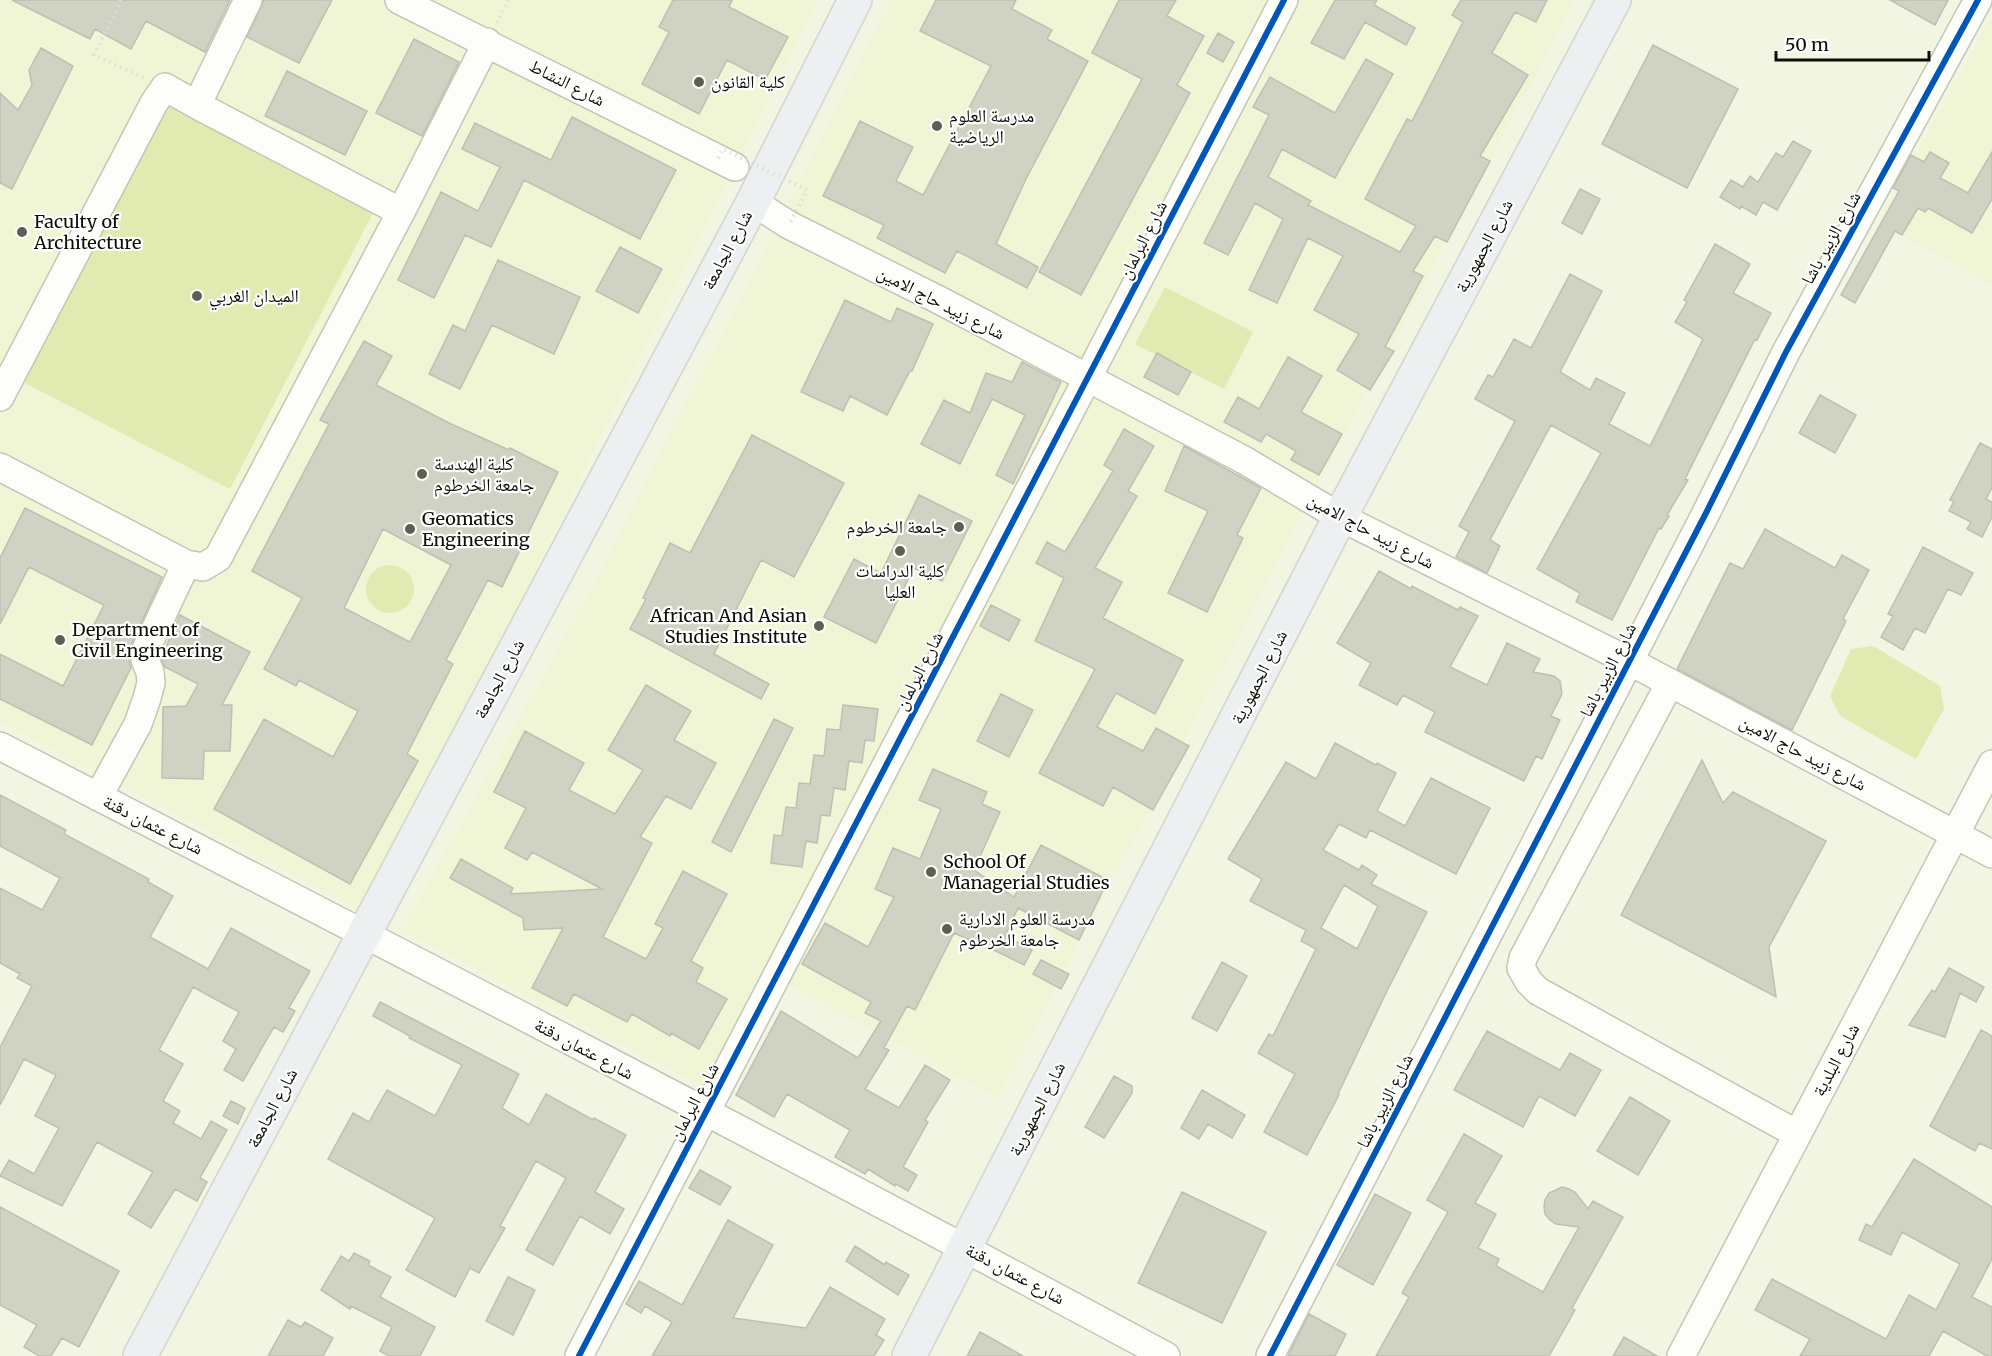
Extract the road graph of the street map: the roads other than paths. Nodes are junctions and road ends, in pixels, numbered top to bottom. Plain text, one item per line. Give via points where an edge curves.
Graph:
1 (248, 0) edge
2 (399, 0) edge
3 (855, 0) edge
4 (1284, 0) edge
5 (1614, 0) edge
6 (1978, 0) edge
7 (487, 42) junction
8 (197, 105) junction
9 (727, 162) road end
10 (753, 202) junction
11 (401, 212) junction
12 (1087, 379) junction
13 (0, 397) edge
14 (0, 467) edge
15 (1341, 517) junction
16 (186, 564) junction
17 (1629, 661) junction
18 (1670, 682) junction
19 (0, 746) edge
20 (1992, 764) edge
21 (98, 796) junction
22 (1955, 834) junction
23 (1992, 854) edge
24 (365, 932) junction
25 (705, 1113) junction
26 (1797, 1134) junction
27 (966, 1248) junction
28 (140, 1356) edge
29 (579, 1356) edge
30 (909, 1356) edge
31 (1166, 1356) edge
32 (1270, 1356) edge
33 (1681, 1356) edge

1 - 8 street
2 - 7 street, شارع النشاط
3 - 10 main road, شارع الجامعة
4 - 12 street, شارع البرلمان
5 - 15 main road, شارع الجمهورية
6 - 17 street, شارع الزبير باشا via 1786,352
7 - 9 street, شارع النشاط
7 - 11 street
8 - 11 street
8 - 13 street via 165,87 154,103
10 - 12 street, شارع زبيد حاج الامين via 789,225
10 - 24 main road, شارع الجامعة
11 - 16 street via 218,558 203,567
12 - 15 street, شارع زبيد حاج الامين via 1244,460
12 - 25 street, شارع البرلمان
14 - 16 street
15 - 17 street, شارع زبيد حاج الامين
15 - 27 main road, شارع الجمهورية
16 - 21 street via 146,649 151,683 138,724
17 - 18 street, شارع زبيد حاج الامين
17 - 32 street, شارع الزبير باشا
18 - 22 street, شارع زبيد حاج الامين
18 - 26 street via 1521,968 1538,991
19 - 21 street, شارع عثمان دقنة
20 - 22 street, شارع البلدية
21 - 24 street, شارع عثمان دقنة
22 - 23 street, شارع زبيد حاج الامين
22 - 26 street, شارع البلدية
24 - 25 street, شارع عثمان دقنة
24 - 28 main road, شارع الجامعة
25 - 27 street, شارع عثمان دقنة
25 - 29 street, شارع البرلمان
26 - 33 street, شارع البلدية
27 - 30 main road, شارع الجمهورية
27 - 31 street, شارع عثمان دقنة

